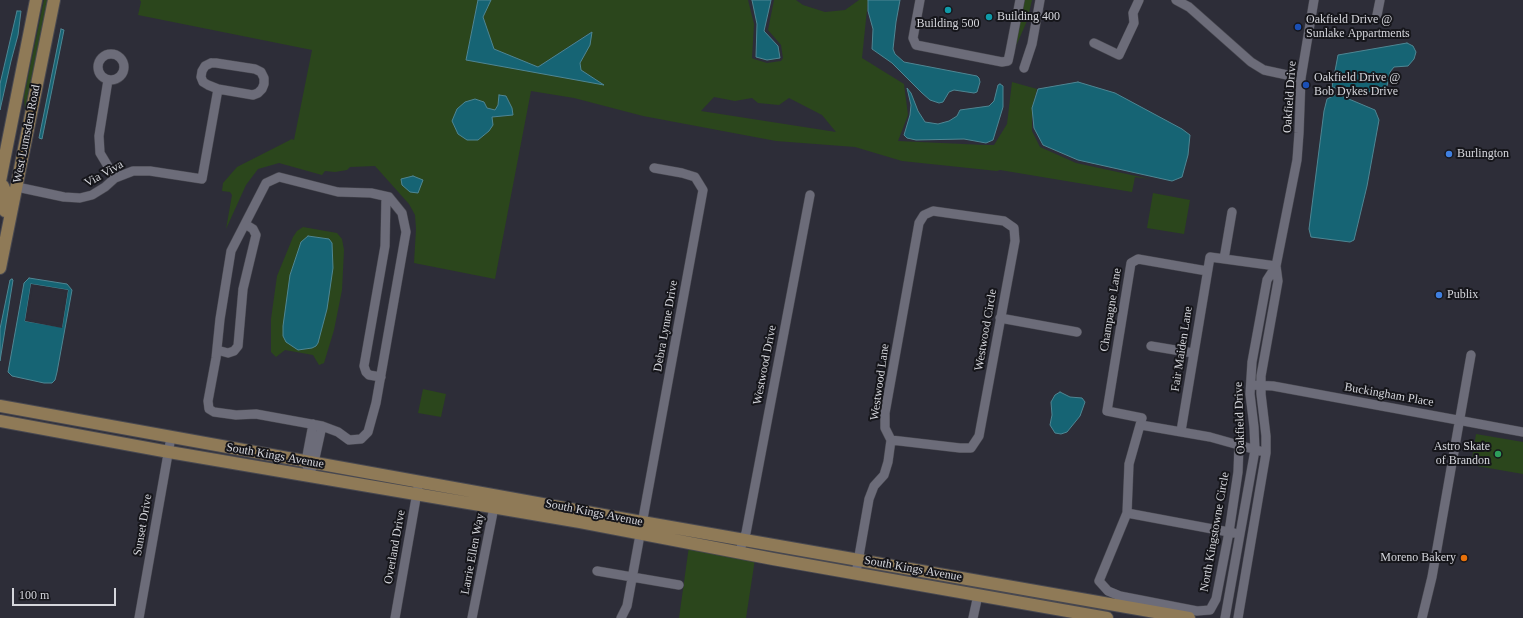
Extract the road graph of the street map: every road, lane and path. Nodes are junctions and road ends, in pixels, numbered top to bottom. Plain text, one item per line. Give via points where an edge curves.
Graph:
1 (36, 0) edge
2 (54, 0) edge
3 (920, 0) edge
4 (1020, 0) edge
5 (1040, 0) edge
6 (1139, 0) edge
7 (1176, 0) edge
8 (1314, 0) edge
9 (1380, 0) edge
10 (1377, 15) dead end
11 (1094, 43) dead end
12 (1024, 68) dead end
13 (1301, 78) junction
14 (108, 80) dead end
15 (20, 84) junction
16 (218, 89) junction
17 (654, 168) dead end
18 (115, 178) junction
19 (0, 181) edge
20 (0, 184) edge
21 (17, 188) junction
22 (810, 195) dead end
23 (386, 196) junction
24 (1232, 212) dead end
25 (924, 215) joint
26 (245, 224) junction
27 (0, 233) edge
28 (1224, 259) junction
29 (1276, 266) junction
30 (0, 268) edge
31 (1207, 271) junction
32 (1000, 318) junction
33 (1077, 332) dead end
34 (1151, 346) dead end
35 (217, 350) junction
36 (1193, 353) junction
37 (1472, 355) dead end
38 (381, 377) junction
39 (1250, 385) junction
40 (1260, 385) junction
41 (0, 398) edge
42 (0, 406) edge
43 (62, 417) junction
44 (1460, 420) junction
45 (0, 421) edge
46 (318, 425) junction
47 (1140, 425) junction
48 (1181, 431) junction
49 (1523, 432) edge
50 (171, 437) junction
51 (891, 440) junction
52 (1240, 445) junction
53 (1255, 450) junction
54 (168, 452) junction
55 (1266, 453) junction
56 (311, 462) junction
57 (310, 476) junction
58 (419, 481) junction
59 (417, 494) junction
60 (496, 494) junction
61 (494, 507) junction
62 (1127, 513) junction
63 (641, 528) junction
64 (1229, 532) junction
65 (1240, 534) junction
66 (743, 540) junction
67 (740, 552) junction
68 (858, 560) junction
69 (597, 571) dead end
70 (856, 573) junction
71 (632, 578) junction
72 (679, 585) dead end
73 (978, 595) junction
74 (1084, 613) junction
75 (1065, 614) edge
76 (1175, 616) junction
77 (139, 618) edge
78 (395, 618) edge
79 (472, 618) edge
80 (621, 618) edge
81 (973, 618) edge
82 (1107, 618) edge
83 (1189, 618) edge
84 (1225, 618) edge
85 (1238, 618) edge
86 (1422, 618) edge

1 - 15 main road, West Lumsden Road
2 - 21 main road, West Lumsden Road
3 - 4 street via 913,38 916,45 1002,62 1008,61
5 - 12 street via 1032,44
6 - 11 street via 1133,13 1134,23 1119,55
7 - 13 street via 1188,7 1245,58 1264,70
8 - 13 street, Oakfield Drive
9 - 10 street
13 - 29 street, Oakfield Drive via 1298,153
14 - 18 street via 99,141 100,153
15 - 19 main road, West Lumsden Road
15 - 21 main road via 21,118 10,174 11,184
16 - 16 street via 253,95 262,89 264,78 255,69 211,63 202,71 201,77 203,82
16 - 18 street, Via Viva via 202,179 150,171 133,171
17 - 63 street, Debra Lynne Drive via 695,177 703,190
18 - 21 street, Via Viva via 99,191 80,198
20 - 27 main road via 7,199
21 - 30 main road, West Lumsden Road
22 - 66 street, Westwood Drive
23 - 26 street via 338,192 279,177 266,183
23 - 38 street via 402,213 406,232
23 - 38 street via 385,246 364,366 369,375
24 - 28 street
25 - 32 street, Westwood Circle via 933,211 1004,221 1014,228 1015,241
25 - 51 street, Westwood Lane via 919,222 885,413 885,428
26 - 35 street via 231,251
26 - 35 street via 256,235 243,289 238,346 234,352
28 - 29 street
28 - 31 street via 1210,257
29 - 39 street, Oakfield Drive via 1267,280
29 - 40 street, Oakfield Drive via 1278,281
31 - 36 street, Fair Maiden Lane
31 - 47 street, Champagne Lane via 1138,259 1131,263 1107,411 1142,418
32 - 33 street
32 - 51 street, Westwood Circle via 979,436 971,448
34 - 36 street
35 - 46 street via 208,401 209,409 214,412 256,414
36 - 48 street, Fair Maiden Lane
37 - 44 street
38 - 46 street via 368,432 361,439 349,440 338,432
39 - 40 street, Buckingham Place
39 - 53 street, Oakfield Drive
40 - 44 street, Buckingham Place
40 - 55 street, Oakfield Drive
41 - 43 main road via 52,409
42 - 43 main road, South Kings Avenue
43 - 50 main road, South Kings Avenue
44 - 49 street, Buckingham Place
44 - 86 street via 1432,577
45 - 54 main road, South Kings Avenue
46 - 56 street
47 - 48 street
47 - 62 street via 1127,476
48 - 52 street
50 - 54 street, Sunset Drive
50 - 56 main road, South Kings Avenue
51 - 68 street, Westwood Lane via 884,475 874,486 868,499
52 - 53 street
52 - 64 street, North Kingstowne Circle
53 - 55 street
53 - 65 street, Oakfield Drive
54 - 57 main road, South Kings Avenue
54 - 77 street, Sunset Drive
55 - 85 street, Oakfield Drive
56 - 57 street
56 - 58 main road, South Kings Avenue
57 - 59 main road, South Kings Avenue
58 - 59 street, Overland Drive
58 - 60 main road, South Kings Avenue
59 - 61 main road, South Kings Avenue
59 - 78 street, Overland Drive
60 - 61 street, Larrie Ellen Way
60 - 63 main road, South Kings Avenue
61 - 63 main road, South Kings Avenue
61 - 79 street, Larrie Ellen Way
62 - 64 street
62 - 64 street, North Kingstowne Circle via 1099,581 1108,591 1120,596 1197,611 1210,610 1216,599
63 - 66 main road, South Kings Avenue
63 - 67 main road, South Kings Avenue
63 - 71 street, Debra Lynne Drive
64 - 65 street
65 - 84 street, Oakfield Drive
66 - 67 street, Westwood Drive
66 - 68 main road, South Kings Avenue
67 - 70 main road, South Kings Avenue
68 - 70 street, Westwood Lane
68 - 76 main road, South Kings Avenue
69 - 71 street
70 - 73 main road, South Kings Avenue
71 - 72 street
71 - 80 street, Debra Lynne Drive via 627,606
73 - 75 main road, South Kings Avenue
73 - 81 street
74 - 75 main road, South Kings Avenue
74 - 76 main road via 1098,608
74 - 82 main road, South Kings Avenue
76 - 83 main road, South Kings Avenue

